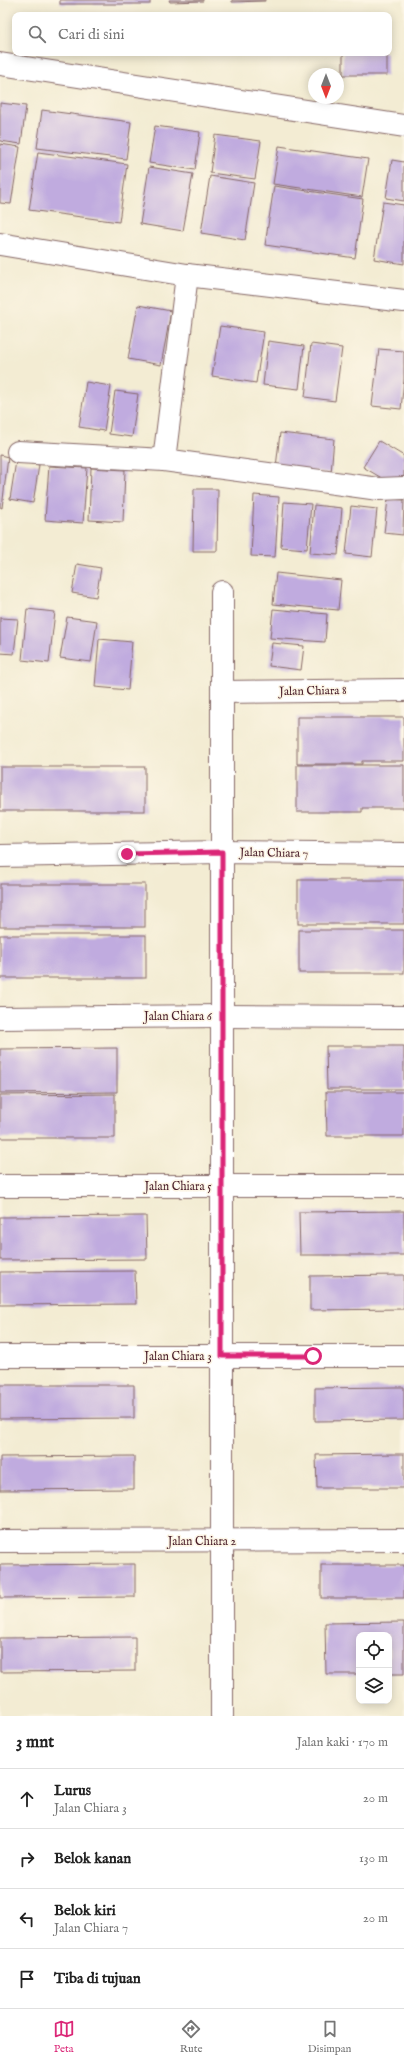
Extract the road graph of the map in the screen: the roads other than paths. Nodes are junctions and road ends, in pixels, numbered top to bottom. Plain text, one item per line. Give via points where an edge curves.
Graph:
1 (0, 64) edge
2 (404, 126) edge
3 (0, 244) edge
4 (186, 275) junction
5 (404, 301) edge
6 (18, 452) dead end
7 (164, 460) junction
8 (404, 488) edge
9 (222, 592) dead end
10 (404, 690) edge
11 (222, 692) junction
12 (222, 852) junction
13 (404, 854) edge
14 (0, 856) edge
15 (222, 1016) junction
16 (404, 1017) edge
17 (0, 1018) edge
18 (0, 1186) edge
19 (222, 1186) junction
20 (404, 1186) edge
21 (0, 1356) edge
22 (222, 1356) junction
23 (404, 1356) edge
24 (404, 1540) edge
25 (0, 1541) edge
26 (222, 1541) junction
27 (222, 1716) edge

1 - 2 street
3 - 4 street
4 - 5 street
4 - 7 street
6 - 7 street
7 - 8 street via 379,489
9 - 11 street
10 - 11 street, Jalan Chiara 8
11 - 12 street
12 - 13 street, Jalan Chiara 7
12 - 14 street, Jalan Chiara 7
12 - 15 street
15 - 16 street, Jalan Chiara 6
15 - 17 street, Jalan Chiara 6
15 - 19 street
18 - 19 street, Jalan Chiara 5
19 - 20 street, Jalan Chiara 5
19 - 22 street
21 - 22 street, Jalan Chiara 3
22 - 23 street, Jalan Chiara 3
22 - 26 street
24 - 26 street, Jalan Chiara 2
25 - 26 street, Jalan Chiara 2
26 - 27 street

